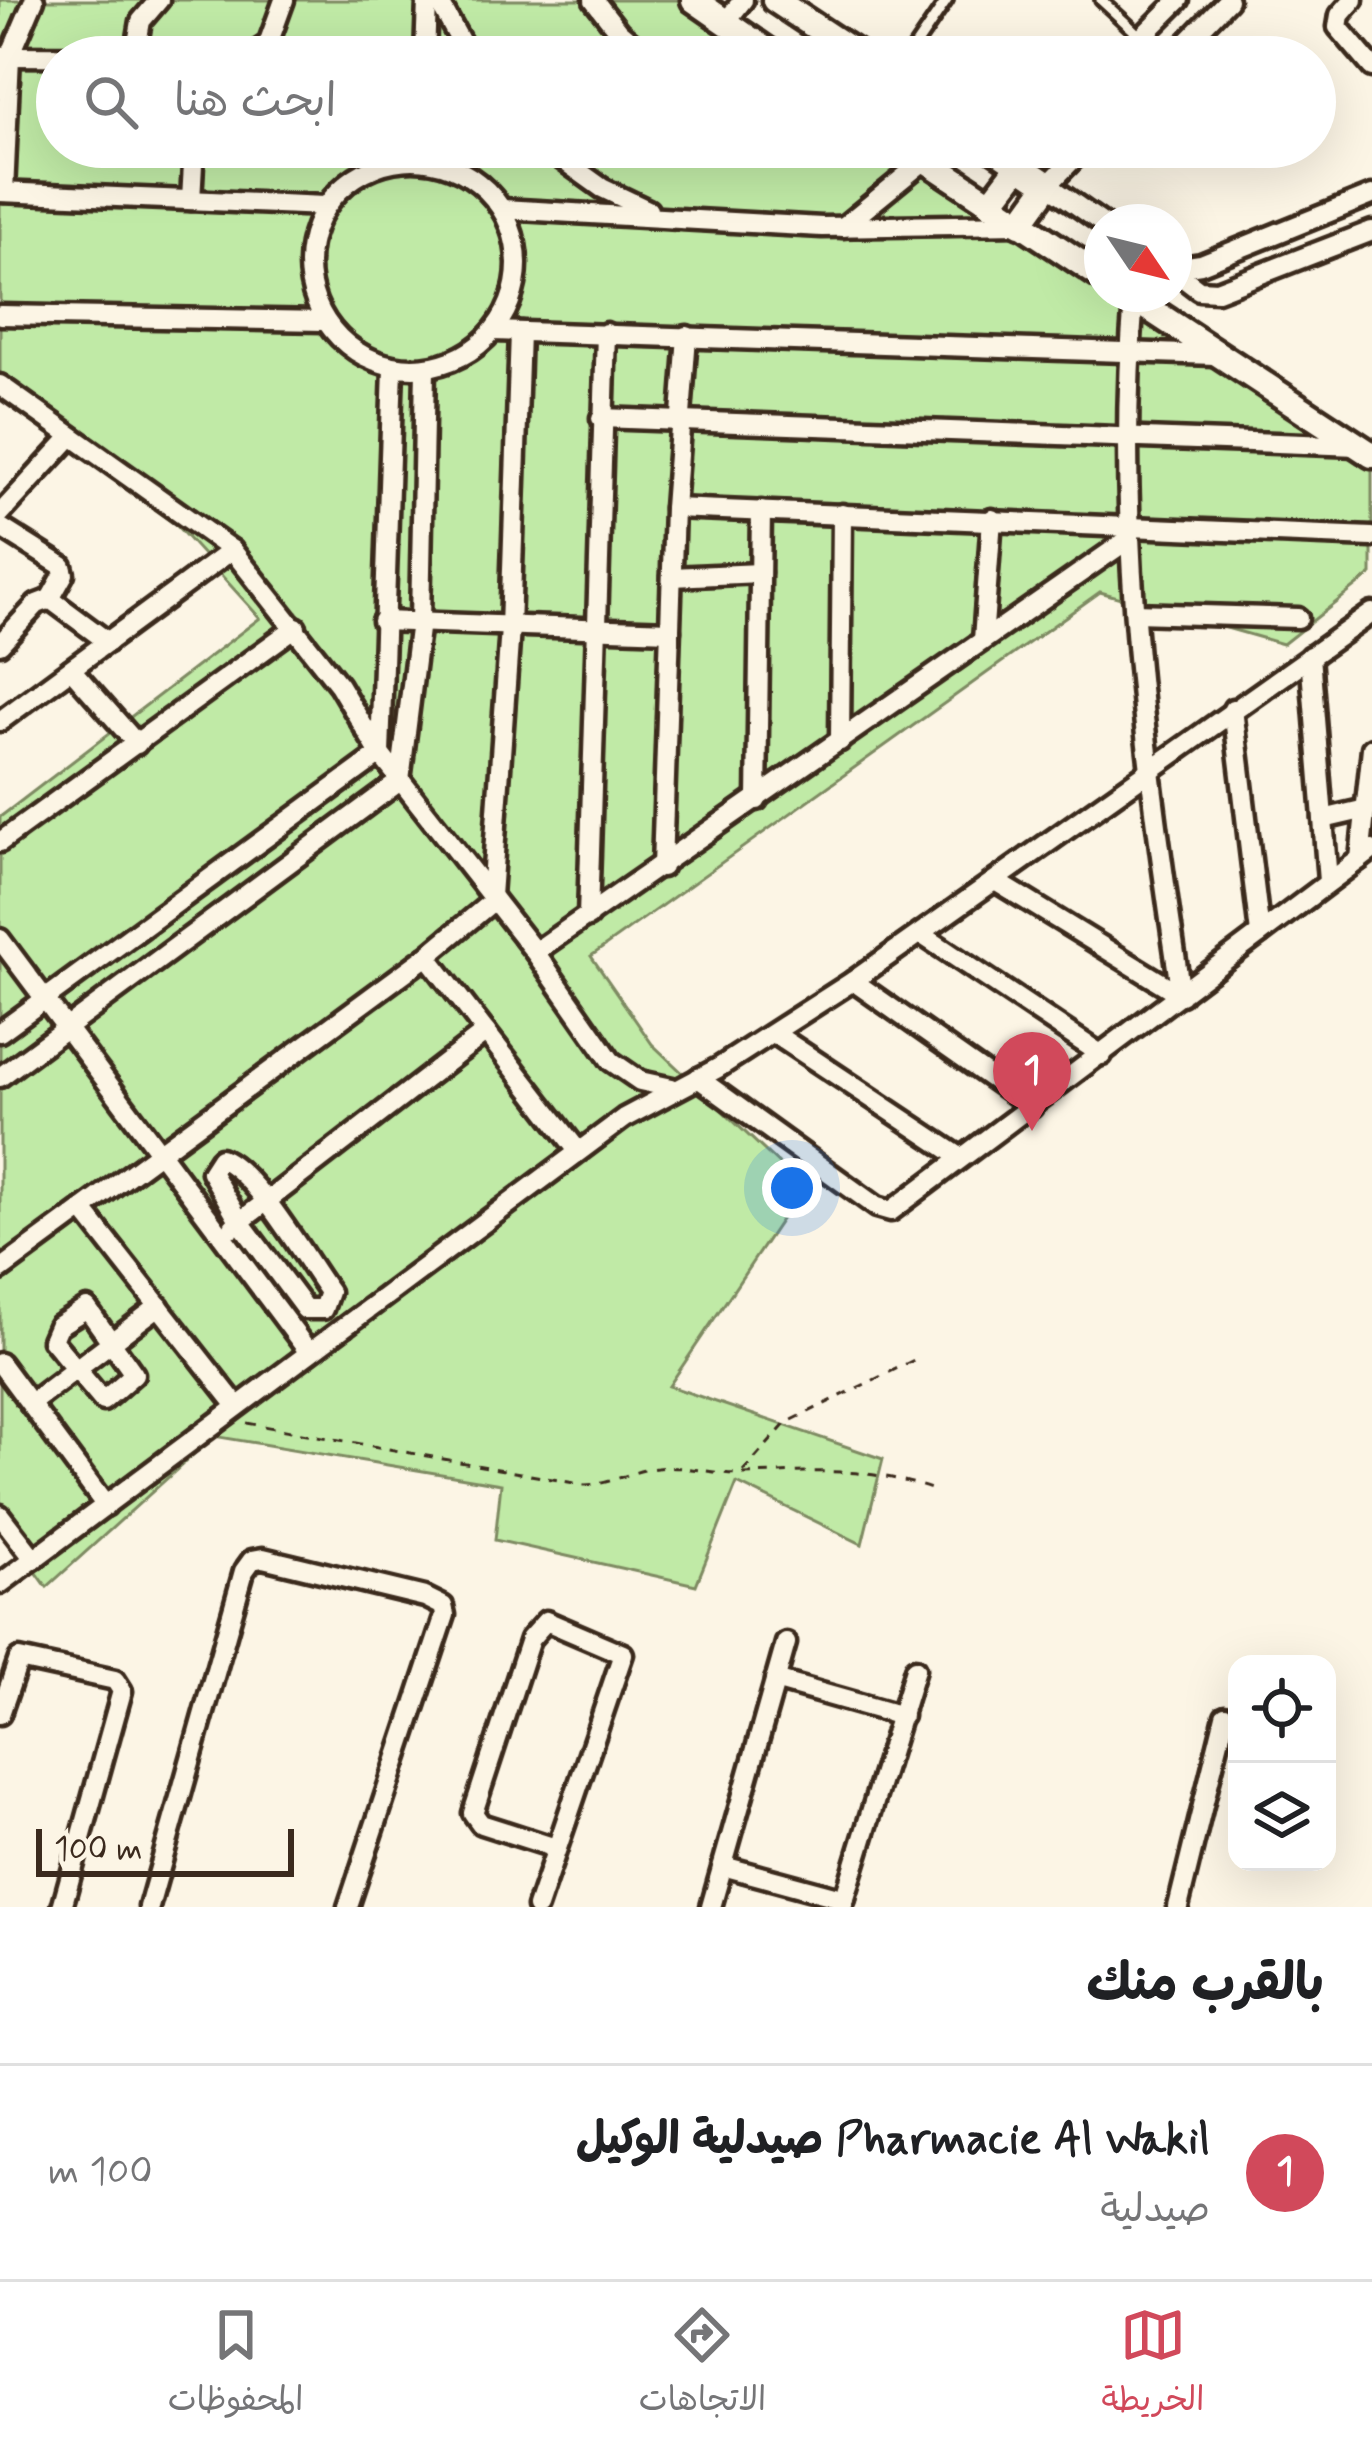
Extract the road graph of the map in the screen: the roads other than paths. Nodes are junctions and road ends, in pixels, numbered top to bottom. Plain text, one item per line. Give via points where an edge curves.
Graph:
1 (34, 0) edge
2 (159, 0) edge
3 (284, 0) edge
4 (427, 0) edge
5 (438, 0) edge
6 (594, 0) edge
7 (743, 0) edge
8 (775, 0) edge
9 (947, 0) edge
10 (1101, 0) edge
11 (1179, 0) edge
12 (1228, 0) edge
13 (1353, 0) edge
14 (699, 1) edge
15 (725, 23) junction
16 (138, 36) edge
17 (271, 36) edge
18 (426, 36) edge
19 (458, 36) edge
20 (624, 36) edge
21 (744, 36) edge
22 (829, 36) edge
23 (922, 36) edge
24 (1140, 36) edge
25 (1142, 36) edge
26 (1193, 36) edge
27 (5, 56) edge
28 (36, 56) edge
29 (1372, 67) edge
30 (193, 168) edge
31 (373, 168) edge
32 (453, 168) edge
33 (580, 168) edge
34 (901, 168) edge
35 (936, 168) edge
36 (1018, 168) edge
37 (1036, 168) edge
38 (1065, 168) edge
39 (1048, 185) junction
40 (2, 192) edge
41 (1372, 194) edge
42 (191, 200) junction
43 (990, 204) junction
44 (325, 206) junction
45 (502, 209) junction
46 (1084, 211) edge
47 (670, 218) junction
48 (1020, 224) junction
49 (843, 227) junction
50 (1372, 230) edge
51 (1084, 265) edge
52 (1192, 266) edge
53 (1192, 284) edge
54 (1130, 312) edge
55 (1153, 312) edge
56 (0, 315) edge
57 (324, 321) junction
58 (494, 331) junction
59 (520, 332) junction
60 (606, 334) junction
61 (687, 336) junction
62 (1130, 349) junction
63 (1215, 355) junction
64 (393, 368) junction
65 (425, 369) junction
66 (0, 385) edge
67 (601, 418) junction
68 (681, 422) junction
69 (1130, 437) junction
70 (70, 438) junction
71 (1365, 451) edge
72 (674, 508) junction
73 (761, 511) junction
74 (0, 514) edge
75 (842, 514) junction
76 (992, 519) junction
77 (0, 527) edge
78 (1129, 531) junction
79 (1372, 537) edge
80 (232, 550) junction
81 (760, 573) junction
82 (672, 577) junction
83 (50, 599) junction
84 (1135, 613) junction
85 (1372, 614) edge
86 (1298, 617) dead end
87 (382, 620) junction
88 (420, 621) junction
89 (296, 627) junction
90 (510, 628) junction
91 (594, 628) junction
92 (670, 631) junction
93 (982, 640) junction
94 (108, 642) junction
95 (0, 644) edge
96 (1310, 656) junction
97 (71, 669) junction
98 (1233, 709) junction
99 (3, 713) edge
100 (840, 740) junction
101 (136, 744) junction
102 (1372, 748) edge
103 (380, 754) junction
104 (1148, 768) junction
105 (400, 781) junction
106 (757, 800) junction
107 (1366, 809) junction
108 (1323, 819) junction
109 (0, 842) edge
110 (1366, 855) edge
111 (662, 867) junction
112 (1328, 881) junction
113 (997, 882) junction
114 (492, 898) junction
115 (588, 917) junction
116 (921, 934) junction
117 (1260, 934) junction
118 (0, 939) edge
119 (536, 952) junction
120 (427, 956) junction
121 (853, 981) junction
122 (1181, 995) junction
123 (44, 999) junction
124 (67, 1026) junction
125 (0, 1032) edge
126 (486, 1032) junction
127 (775, 1034) junction
128 (1102, 1055) junction
129 (0, 1077) edge
130 (698, 1078) junction
131 (672, 1088) junction
132 (1032, 1107) junction
133 (578, 1151) junction
134 (162, 1153) junction
135 (960, 1157) junction
136 (265, 1203) junction
137 (82, 1210) junction
138 (240, 1222) junction
139 (223, 1235) junction
140 (0, 1270) edge
141 (159, 1306) junction
142 (112, 1341) junction
143 (308, 1351) junction
144 (0, 1363) edge
145 (74, 1370) junction
146 (31, 1402) junction
147 (230, 1412) junction
148 (106, 1506) junction
149 (0, 1515) edge
150 (34, 1558) junction
151 (0, 1584) edge
152 (786, 1643) dead end
153 (915, 1669) dead end
154 (775, 1680) junction
155 (0, 1714) edge
156 (902, 1716) junction
157 (1226, 1716) dead end
158 (556, 1848) junction
159 (723, 1866) junction
160 (843, 1903) edge
161 (62, 1907) edge
162 (148, 1907) edge
163 (348, 1907) edge
164 (537, 1907) edge
165 (711, 1907) edge
166 (1178, 1907) edge

1 - 27 street
2 - 16 street
3 - 17 street
4 - 18 street
5 - 19 street
6 - 20 street
7 - 15 street
8 - 22 street
9 - 23 lane
10 - 24 lane
11 - 25 street
12 - 26 street
13 - 29 street via 1338,27
14 - 15 street
15 - 21 street
27 - 28 street
27 - 40 street
30 - 42 street
31 - 44 street
32 - 45 street via 478,181
33 - 47 street via 631,204
34 - 49 street
35 - 43 street
36 - 43 street
37 - 39 street
38 - 39 street
39 - 46 street
39 - 48 street
40 - 42 street
41 - 52 street
42 - 44 street
43 - 48 street
44 - 57 street via 309,264
45 - 47 street
45 - 58 street via 517,250 514,292
47 - 49 street
48 - 49 street
48 - 51 street
50 - 53 street via 1217,291
54 - 62 street
55 - 63 street
56 - 57 street
57 - 64 street via 354,352
58 - 59 street
58 - 65 street via 463,356
59 - 60 street
59 - 90 street
60 - 61 street
60 - 67 street
61 - 62 street
61 - 68 street
62 - 63 street
62 - 69 street
63 - 71 street
64 - 65 street
64 - 87 street
65 - 88 street
66 - 70 street
67 - 68 street
67 - 91 street
68 - 69 street
68 - 72 street
69 - 71 street
69 - 78 street
70 - 74 street
70 - 80 street
72 - 73 street
72 - 82 street
73 - 75 street
73 - 81 street
75 - 76 street
75 - 100 street
76 - 78 street
76 - 93 street
77 - 83 street via 64,568
78 - 79 street
78 - 84 street
78 - 93 street
80 - 89 street
80 - 94 street
81 - 82 street
81 - 106 street
82 - 92 street
83 - 94 street
83 - 95 street
84 - 86 street
84 - 104 street
85 - 96 street
87 - 88 street
87 - 103 street
88 - 90 street
88 - 105 street
89 - 101 street
89 - 103 street
90 - 91 street
90 - 114 street
91 - 92 street
91 - 115 street
92 - 111 street
93 - 100 street
94 - 97 street
96 - 98 street
96 - 108 street
97 - 99 street
97 - 101 street
98 - 104 street
98 - 117 street
100 - 106 street
101 - 109 street
102 - 107 street
103 - 105 street
103 - 123 street
104 - 113 street
104 - 122 street
105 - 114 street
105 - 124 street
106 - 111 street
107 - 108 street
107 - 110 street
108 - 112 street
110 - 112 street
111 - 115 street
112 - 117 street
113 - 116 street
113 - 122 street
114 - 119 street
114 - 120 street
115 - 119 street
116 - 121 street
116 - 128 street
117 - 122 street
118 - 123 street
119 - 131 street via 611,1061 640,1081
120 - 126 street
120 - 134 street
121 - 127 street
121 - 132 street
122 - 128 street
123 - 124 street
123 - 125 street
124 - 129 street
124 - 134 street
126 - 133 street
126 - 136 street
127 - 130 street
127 - 135 street
128 - 132 street
130 - 131 street
130 - 135 street via 886,1212
131 - 133 street
132 - 135 street
133 - 143 street
134 - 137 street
134 - 139 street
136 - 138 street
136 - 138 street via 231,1163 213,1163
136 - 138 street via 329,1292 323,1309 305,1309
137 - 140 street
137 - 141 street
138 - 139 street
139 - 143 street
141 - 142 street
141 - 147 street
142 - 145 street
142 - 145 street via 134,1374 108,1399 96,1399
142 - 145 street via 89,1310 75,1312 52,1335
143 - 147 street
144 - 146 street
145 - 146 street
146 - 148 street
147 - 148 street
148 - 150 street
149 - 150 street
150 - 151 street
152 - 154 street
153 - 156 street
154 - 156 street
154 - 159 street
155 - 161 street via 19,1659 115,1680 122,1691
156 - 160 street
157 - 166 street
158 - 158 street via 481,1824 472,1808 530,1639 546,1621 623,1654
158 - 164 street
159 - 160 street
159 - 165 street
162 - 163 street via 244,1571 262,1558 443,1606

